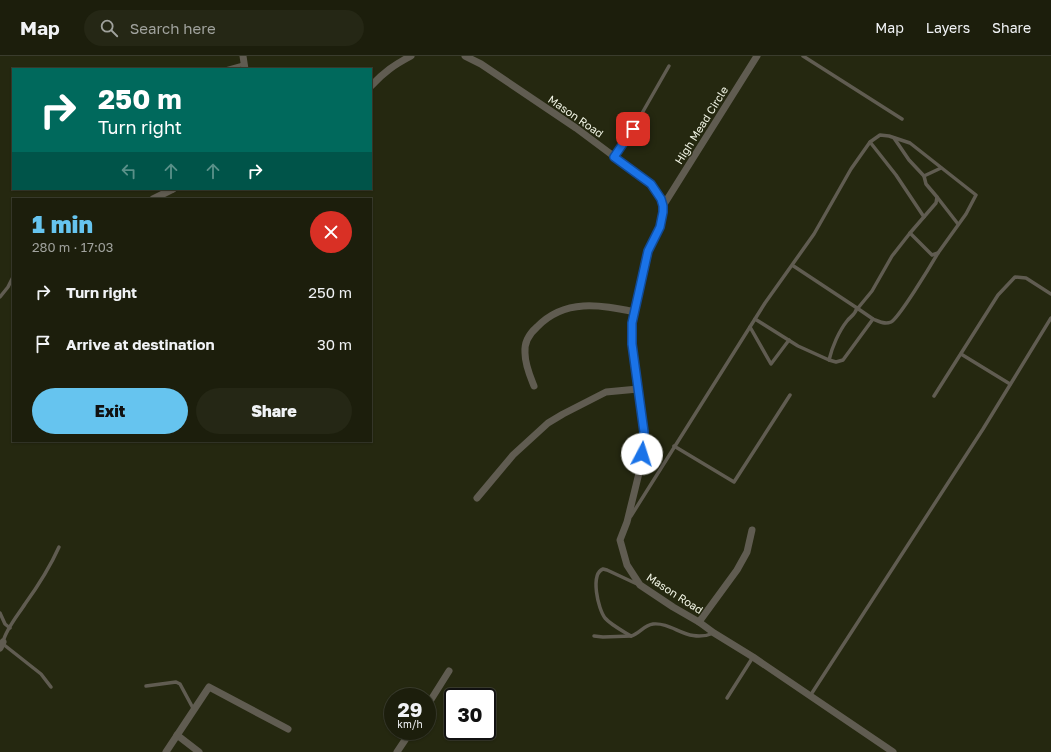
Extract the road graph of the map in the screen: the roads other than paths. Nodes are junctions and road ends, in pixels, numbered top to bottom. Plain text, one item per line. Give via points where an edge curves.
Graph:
1 (243, 56) edge
2 (411, 56) edge
3 (465, 56) edge
4 (757, 56) edge
5 (804, 56) edge
6 (668, 66) dead end
7 (245, 67) edge
8 (372, 85) edge
9 (902, 119) dead end
10 (894, 138) junction
11 (870, 142) junction
12 (614, 157) junction
13 (941, 168) junction
14 (924, 176) junction
15 (171, 190) edge
16 (155, 198) edge
17 (937, 198) junction
18 (663, 206) junction
19 (924, 217) junction
20 (958, 224) junction
21 (910, 233) junction
22 (938, 254) junction
23 (792, 265) junction
24 (12, 279) edge
25 (1051, 294) edge
26 (0, 297) edge
27 (857, 308) junction
28 (635, 312) junction
29 (1051, 318) edge
30 (755, 319) junction
31 (873, 319) junction
32 (750, 327) junction
33 (788, 340) junction
34 (961, 354) junction
35 (829, 360) junction
36 (1010, 384) junction
37 (534, 386) dead end
38 (638, 389) junction
39 (790, 395) dead end
40 (934, 396) dead end
41 (674, 446) junction
42 (478, 498) dead end
43 (627, 522) junction
44 (752, 530) dead end
45 (59, 547) dead end
46 (640, 585) junction
47 (0, 613) edge
48 (699, 622) junction
49 (10, 628) junction
50 (714, 633) junction
51 (594, 636) dead end
52 (631, 636) junction
53 (2, 645) edge
54 (753, 658) junction
55 (449, 671) dead end
56 (146, 686) dead end
57 (51, 687) dead end
58 (436, 692) edge
59 (810, 696) junction
60 (727, 698) dead end
61 (194, 710) junction
62 (288, 729) dead end
63 (177, 735) junction
64 (405, 740) edge
65 (166, 752) edge
66 (199, 752) edge
67 (397, 752) edge
68 (893, 752) edge

1 - 7 street
2 - 8 street via 394,64
3 - 12 street, Mason Road via 576,128
4 - 18 street, High Mead Circle
5 - 9 lane
6 - 12 lane via 633,129
10 - 11 lane via 880,135
10 - 13 lane via 910,143
10 - 14 lane
11 - 19 lane
11 - 23 lane
12 - 18 street, Mason Road via 651,184
13 - 14 lane
13 - 20 lane via 976,194
14 - 17 lane via 926,184
15 - 16 street
17 - 19 lane
17 - 20 lane
18 - 28 street, Mason Road via 660,227 648,251
19 - 21 lane
20 - 22 lane
21 - 22 lane via 932,255
21 - 27 lane via 892,256 869,296
22 - 31 lane via 891,322 883,323
23 - 27 lane
23 - 30 lane
24 - 26 lane
25 - 34 lane via 1026,278 1015,277 998,295
27 - 31 lane
27 - 35 lane via 838,336
28 - 37 street via 601,305 578,306 560,311 543,320 526,342 527,368
28 - 38 street, Mason Road via 632,344
29 - 36 lane
30 - 32 lane
30 - 33 lane
31 - 35 lane via 844,360
32 - 33 lane via 771,364
32 - 41 lane
33 - 35 lane
34 - 36 lane
34 - 40 lane
36 - 59 lane
38 - 42 street via 606,392 548,423 513,455
38 - 43 street, Mason Road via 644,432 641,465
39 - 41 lane via 734,482
41 - 43 lane
43 - 46 street, Mason Road via 620,540 627,565
44 - 48 street via 747,552 737,570
45 - 49 lane
46 - 48 street, Mason Road
46 - 52 lane via 607,570 600,570 597,573 597,593 602,612 606,618
47 - 49 lane
48 - 50 street, Mason Road
49 - 53 lane
50 - 52 lane via 690,636 653,624
50 - 54 street, Mason Road
51 - 52 lane
53 - 57 lane via 41,674
54 - 59 street, Mason Road
54 - 60 lane
55 - 58 street
56 - 61 lane via 176,682 180,684
59 - 68 street, Mason Road
61 - 62 street via 209,687
61 - 63 street
63 - 65 street
63 - 66 street
64 - 67 street

